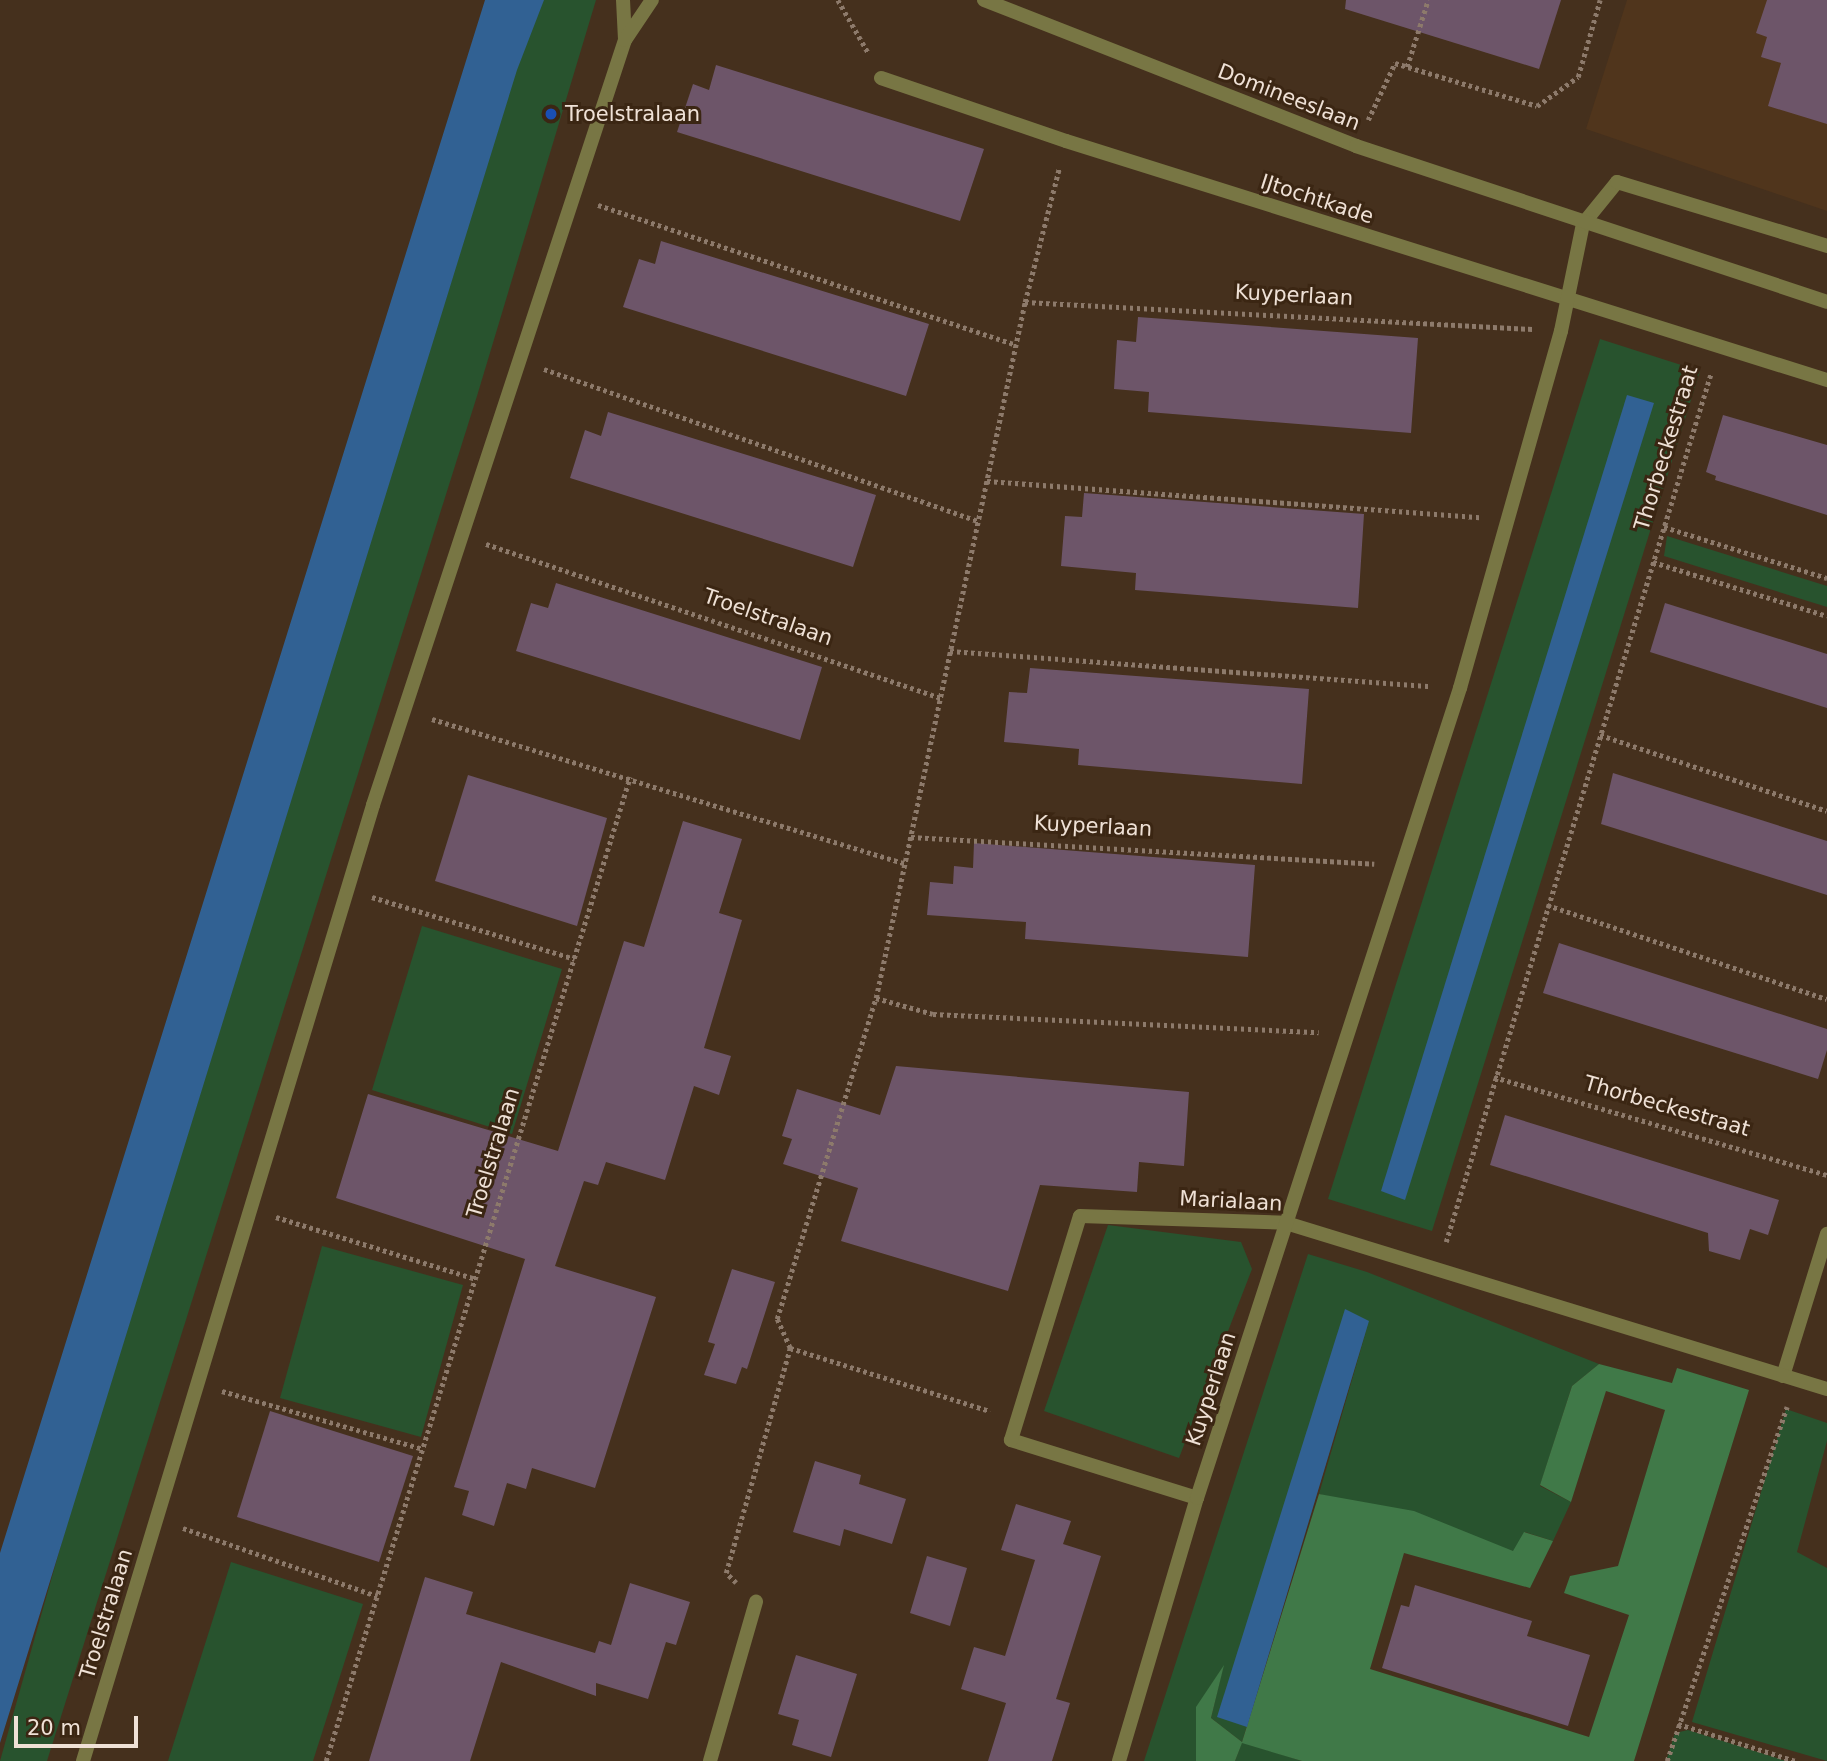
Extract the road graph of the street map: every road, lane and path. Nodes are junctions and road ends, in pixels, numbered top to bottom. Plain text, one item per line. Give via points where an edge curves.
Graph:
1 (623, 0) edge
2 (652, 0) edge
3 (838, 0) edge
4 (984, 0) edge
5 (1428, 0) edge
6 (1600, 0) edge
7 (625, 40) junction
8 (1407, 67) junction
9 (881, 78) joint
10 (1066, 141) junction
11 (1356, 146) junction
12 (575, 196) junction
13 (1583, 224) junction
14 (1827, 246) edge
15 (1568, 300) junction
16 (1025, 302) junction
17 (1827, 302) edge
18 (1561, 331) junction
19 (1016, 345) junction
20 (1720, 346) junction
21 (520, 360) junction
22 (1827, 380) edge
23 (987, 481) junction
24 (1508, 519) junction
25 (978, 521) junction
26 (1664, 527) junction
27 (462, 536) junction
28 (1653, 562) junction
29 (1827, 578) edge
30 (1827, 616) edge
31 (950, 651) junction
32 (1460, 688) junction
33 (941, 698) junction
34 (404, 711) junction
35 (1600, 735) junction
36 (631, 777) junction
37 (1827, 811) edge
38 (911, 836) junction
39 (905, 864) junction
40 (1399, 866) junction
41 (347, 889) junction
42 (1547, 905) junction
43 (575, 959) junction
44 (876, 998) junction
45 (1827, 999) edge
46 (1348, 1031) junction
47 (1494, 1077) junction
48 (1827, 1175) edge
49 (250, 1209) junction
50 (1286, 1223) junction
51 (1827, 1234) edge
52 (1438, 1270) junction
53 (476, 1279) junction
54 (790, 1348) junction
55 (1790, 1378) junction
56 (197, 1384) junction
57 (1827, 1389) edge
58 (1017, 1419) junction
59 (423, 1450) junction
60 (1197, 1499) junction
61 (156, 1519) junction
62 (377, 1596) junction
63 (756, 1602) joint
64 (1678, 1724) junction
65 (83, 1761) edge
66 (326, 1761) edge
67 (710, 1761) edge
68 (1119, 1761) edge
69 (1667, 1761) edge
70 (1795, 1761) edge

1 - 7 street, Troelstralaan
2 - 7 street, Troelstralaan
3 - 9 path
4 - 11 street, Domineeslaan
5 - 8 path
6 - 8 path via 1578,77 1537,106
7 - 12 street, Troelstralaan
8 - 11 path via 1395,63
9 - 10 street, IJtochtkade
10 - 15 street, IJtochtkade
10 - 16 path
11 - 13 street, Domineeslaan
12 - 19 path
12 - 21 street, Troelstralaan
13 - 14 street via 1617,182
13 - 15 street, Kuyperlaan
13 - 17 street, Domineeslaan
15 - 18 street, Kuyperlaan
15 - 20 street, IJtochtkade
16 - 18 path, Kuyperlaan
16 - 19 path
18 - 24 street, Kuyperlaan
19 - 23 path
20 - 22 street, IJtochtkade
20 - 26 path, Thorbeckestraat
21 - 25 path
21 - 27 street, Troelstralaan
23 - 24 path
23 - 25 path
24 - 32 street, Kuyperlaan
25 - 31 path
26 - 28 path, Thorbeckestraat
26 - 29 path
27 - 33 path, Troelstralaan
27 - 34 street, Troelstralaan
28 - 30 path, Thorbeckestraat
28 - 35 path, Thorbeckestraat
31 - 32 path
31 - 33 path
32 - 40 street, Kuyperlaan
33 - 38 path
34 - 36 path
34 - 41 street, Troelstralaan
35 - 37 path
35 - 42 path, Thorbeckestraat
36 - 39 path
36 - 43 path, Troelstralaan
38 - 39 path
38 - 40 path, Kuyperlaan
39 - 44 path
40 - 46 street, Kuyperlaan
41 - 43 path
41 - 49 street, Troelstralaan
42 - 45 path
42 - 47 path, Thorbeckestraat
43 - 53 path, Troelstralaan
44 - 46 path via 933,1014 1287,1034
44 - 54 path via 777,1318
46 - 50 street, Kuyperlaan
47 - 48 path, Thorbeckestraat
47 - 52 path, Thorbeckestraat
49 - 53 path
49 - 56 street, Troelstralaan
50 - 52 street, Marialaan
50 - 58 street, Marialaan via 1080,1216
50 - 60 street, Kuyperlaan
51 - 55 street
52 - 55 street, Marialaan
53 - 59 path, Troelstralaan
54 - 58 path
54 - 63 path via 726,1573
55 - 57 street, Marialaan
55 - 64 path
56 - 59 path
56 - 61 street, Troelstralaan
58 - 60 street via 1011,1440
59 - 62 path, Troelstralaan
60 - 68 street, Kuyperlaan
61 - 62 path
61 - 65 street, Troelstralaan
62 - 66 path, Troelstralaan
63 - 67 street
64 - 69 path
64 - 70 path

